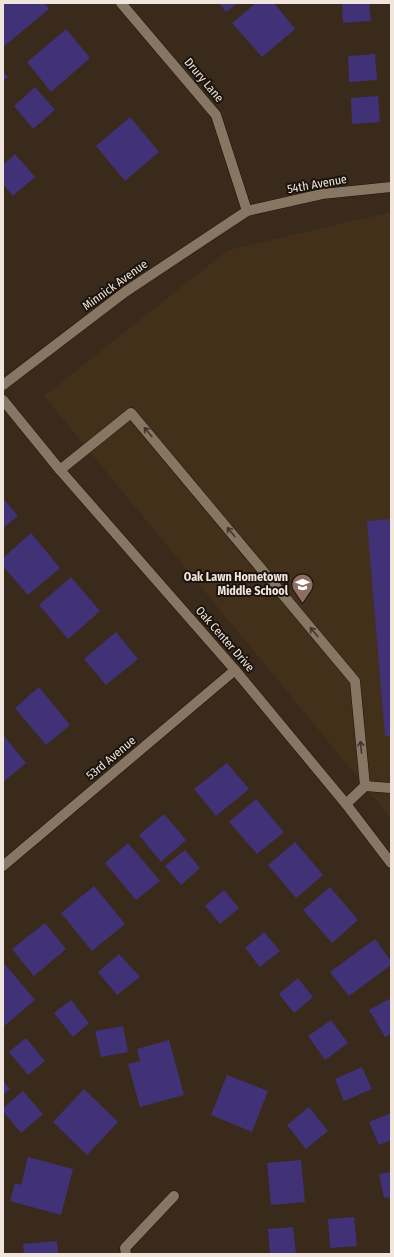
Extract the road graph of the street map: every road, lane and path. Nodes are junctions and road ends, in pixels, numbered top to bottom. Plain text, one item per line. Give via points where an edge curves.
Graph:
1 (121, 3) edge
2 (391, 187) edge
3 (247, 211) junction
4 (3, 385) edge
5 (3, 400) edge
6 (60, 470) junction
7 (235, 670) junction
8 (365, 786) junction
9 (391, 788) edge
10 (346, 804) junction
11 (391, 863) edge
12 (3, 866) edge
13 (174, 1196) dead end
14 (126, 1254) edge

1 - 3 street, Drury Lane via 216,115
2 - 3 street, 54th Avenue via 322,194
3 - 4 street, Minnick Avenue via 125,292
5 - 6 street, Oak Center Drive
6 - 7 street, Oak Center Drive
8 -> 6 street via 355,682 131,413
7 - 10 street, Oak Center Drive
7 - 12 street, 53rd Avenue
8 - 9 street
8 - 10 street
10 - 11 street, Oak Center Drive
13 - 14 street via 125,1248

